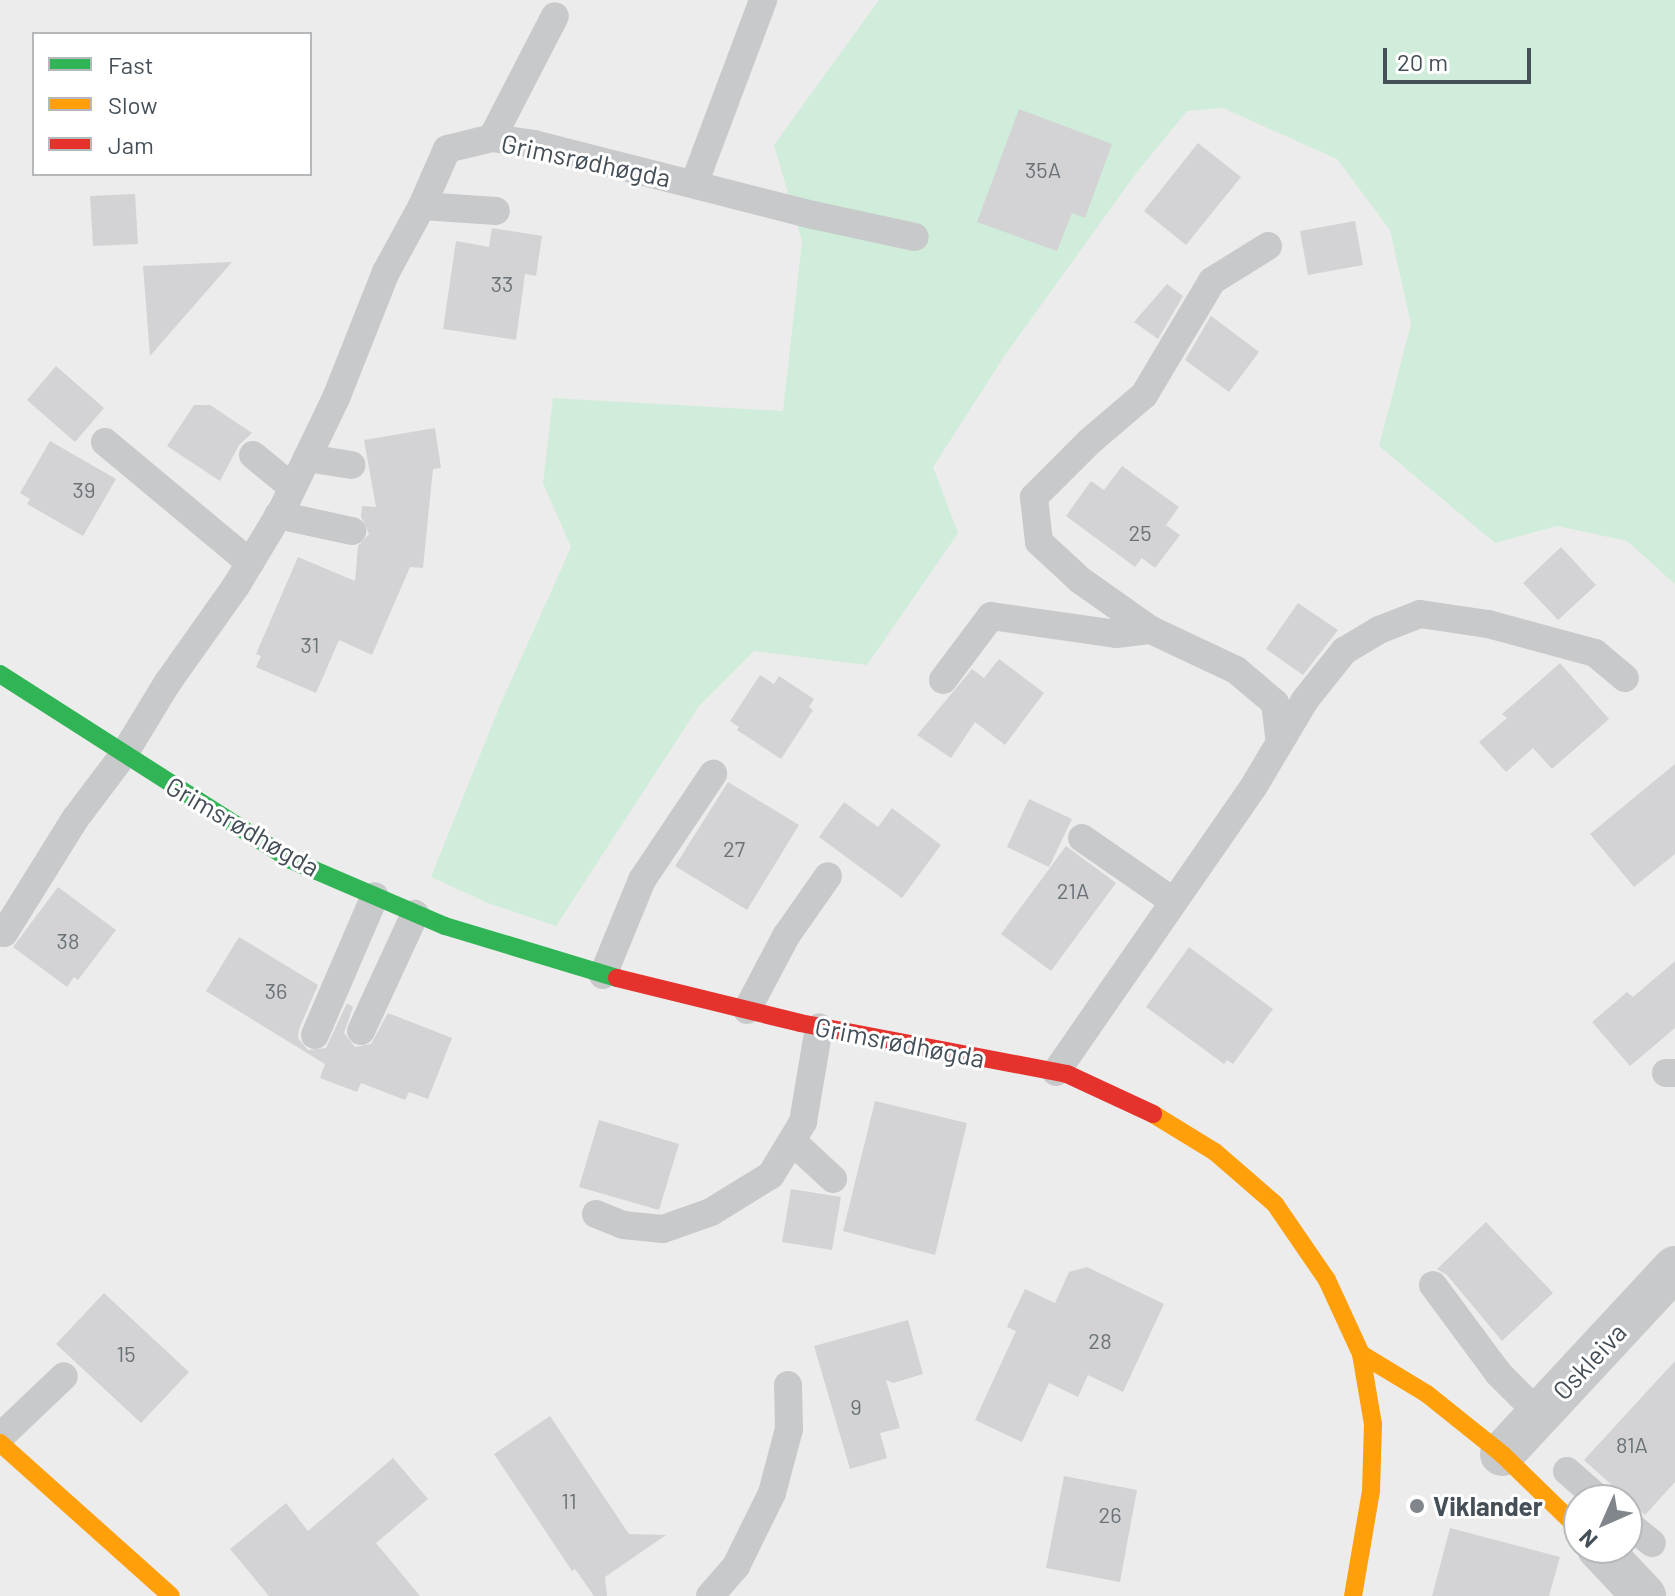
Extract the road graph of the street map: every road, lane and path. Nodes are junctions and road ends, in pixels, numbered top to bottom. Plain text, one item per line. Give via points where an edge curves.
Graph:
1 (763, 0) edge
2 (555, 16) dead end
3 (492, 138) junction
4 (694, 184) junction
5 (422, 206) junction
6 (496, 211) dead end
7 (915, 237) dead end
8 (1268, 246) dead end
9 (105, 442) dead end
10 (253, 455) dead end
11 (307, 458) junction
12 (351, 465) dead end
13 (292, 487) junction
14 (278, 515) junction
15 (352, 531) dead end
16 (250, 563) junction
17 (1151, 630) junction
18 (1625, 678) dead end
19 (2, 679) edge
20 (943, 680) dead end
21 (1280, 742) junction
22 (124, 754) junction
23 (713, 774) dead end
24 (1082, 838) dead end
25 (828, 876) dead end
26 (375, 896) junction
27 (1173, 901) junction
28 (415, 914) junction
29 (4, 933) dead end
30 (603, 975) junction
31 (747, 1010) junction
32 (819, 1027) junction
33 (361, 1031) dead end
34 (315, 1035) dead end
35 (1056, 1072) junction
36 (792, 1141) junction
37 (833, 1179) dead end
38 (596, 1214) dead end
39 (1671, 1278) edge
40 (1433, 1285) dead end
41 (1361, 1354) junction
42 (64, 1376) dead end
43 (788, 1385) dead end
44 (1539, 1414) junction
45 (2, 1446) edge
46 (1502, 1454) junction
47 (1567, 1471) dead end
48 (1582, 1484) edge
49 (1563, 1513) edge
50 (1643, 1536) edge
51 (1652, 1543) dead end
52 (1614, 1564) edge
53 (168, 1595) edge
54 (710, 1596) edge
55 (1353, 1596) edge
56 (1644, 1596) edge

1 - 4 lane, Grimsrødhøgda
2 - 3 lane
3 - 4 lane, Grimsrødhøgda via 607,160
3 - 5 lane, Grimsrødhøgda via 447,149
4 - 7 lane, Grimsrødhøgda
5 - 6 lane
5 - 11 lane, Grimsrødhøgda via 386,272
8 - 17 lane via 1212,281 1144,395 1034,497 1039,542 1080,580
9 - 16 lane
10 - 13 lane
11 - 12 lane
11 - 13 lane, Grimsrødhøgda
13 - 14 lane, Grimsrødhøgda
14 - 15 lane
14 - 16 lane, Grimsrødhøgda
16 - 22 lane, Grimsrødhøgda
17 - 20 lane via 1116,634 991,616
17 - 21 lane via 1236,670 1275,703
18 - 21 lane via 1595,653 1570,645 1420,614 1344,651
19 - 22 main road, Grimsrødhøgda
21 - 27 lane
22 - 26 main road, Grimsrødhøgda via 291,860
22 - 29 lane via 75,819
23 - 30 lane via 642,880
24 - 27 lane
25 - 31 lane via 786,936
26 - 28 main road, Grimsrødhøgda
26 - 34 lane
27 - 35 lane
28 - 30 main road, Grimsrødhøgda
28 - 33 lane
30 - 31 main road, Grimsrødhøgda
31 - 32 main road, Grimsrødhøgda
32 - 35 main road, Grimsrødhøgda
32 - 36 lane via 803,1122
35 - 41 main road, Grimsrødhøgda via 1147,1110 1215,1152 1275,1204 1327,1280
36 - 37 lane
36 - 38 lane via 771,1175 711,1212 663,1229 623,1225
39 - 44 street, Oskleiva
40 - 44 lane via 1498,1373
41 - 46 main road via 1427,1394
41 - 55 main road, Grimsrødhøgda via 1373,1424 1371,1491
42 - 45 lane
43 - 54 lane via 789,1429 772,1493 736,1566
44 - 46 street, Oskleiva
45 - 53 main road
46 - 49 main road
47 - 48 lane
50 - 51 lane
52 - 56 street

